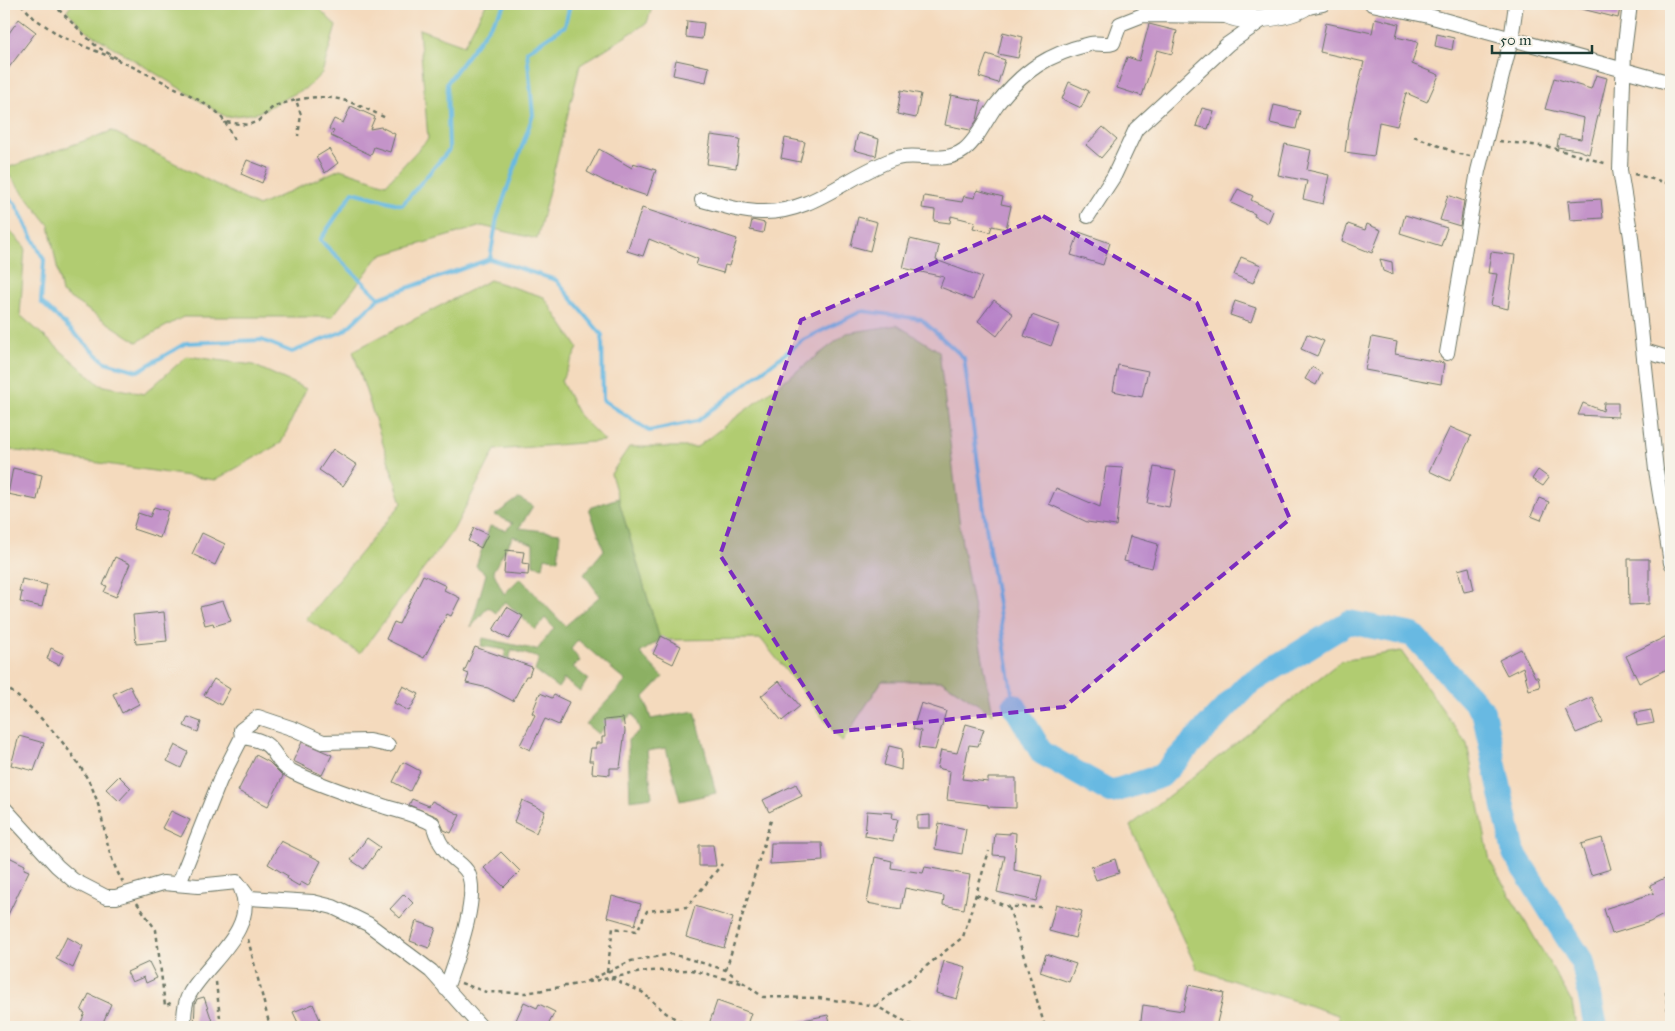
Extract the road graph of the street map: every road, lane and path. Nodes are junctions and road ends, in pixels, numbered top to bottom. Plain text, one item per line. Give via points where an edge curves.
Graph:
1 (21, 4) edge
2 (52, 4) edge
3 (1212, 4) edge
4 (1323, 4) edge
5 (1372, 4) edge
6 (1516, 4) edge
7 (1630, 4) edge
8 (1306, 6) edge
9 (1230, 16) junction
10 (1264, 18) junction
11 (1511, 40) junction
12 (125, 63) junction
13 (1624, 69) junction
14 (1671, 83) edge
15 (296, 100) junction
16 (386, 118) dead end
17 (225, 122) junction
18 (298, 136) dead end
19 (1414, 136) dead end
20 (234, 140) dead end
21 (1486, 140) junction
22 (1620, 170) junction
23 (1671, 184) edge
24 (702, 200) dead end
25 (1088, 216) dead end
26 (1644, 351) junction
27 (1447, 352) dead end
28 (1671, 360) edge
29 (1671, 564) edge
30 (4, 686) edge
31 (242, 737) junction
32 (388, 745) dead end
33 (4, 808) edge
34 (771, 820) dead end
35 (989, 852) dead end
36 (722, 864) dead end
37 (237, 882) junction
38 (179, 883) junction
39 (131, 894) junction
40 (976, 895) junction
41 (1009, 906) junction
42 (1041, 908) dead end
43 (243, 918) junction
44 (214, 962) junction
45 (726, 970) junction
46 (607, 972) junction
47 (1671, 972) edge
48 (610, 978) junction
49 (583, 983) junction
50 (448, 984) junction
51 (746, 985) junction
52 (189, 994) junction
53 (876, 1006) junction
54 (184, 1027) edge
55 (221, 1027) edge
56 (270, 1027) edge
57 (481, 1027) edge
58 (689, 1027) edge
59 (915, 1027) edge
60 (1045, 1027) edge
61 (1669, 1027) edge

1 - 12 path via 34,18 62,37
2 - 12 path via 96,46
3 - 9 street
4 - 8 street
5 - 11 street via 1429,16
6 - 11 street
7 - 13 street
8 - 10 street
9 - 10 street
9 - 24 street via 1143,15 1120,24 1112,43 1092,44 1049,58 1031,68 1014,85 963,151 950,156 898,158 794,209 761,212
10 - 25 street via 1228,44 1136,129 1114,176
11 - 13 street
11 - 21 street
12 - 17 path via 194,97 217,112
13 - 14 street
13 - 22 street
15 - 16 path via 329,96 348,100
15 - 17 path via 274,106 258,121 248,125
15 - 18 path via 302,114
17 - 20 path
19 - 21 path via 1470,156 1480,152
21 - 22 path via 1549,147
21 - 27 street via 1465,239
22 - 23 path
22 - 26 street
26 - 28 street
26 - 29 street via 1656,470
30 - 39 path via 29,705 83,772 96,796 109,854
31 - 32 street via 241,730 258,717 324,742
31 - 38 street via 220,780
31 - 50 street via 259,740 272,747 287,768 314,782 416,815 433,824 437,838 467,872 472,884 464,934
33 - 39 street via 73,880 106,897
34 - 45 path
35 - 40 path
36 - 46 path via 687,907 646,911 637,931 613,928
37 - 38 street via 198,886
37 - 43 street via 244,896
37 - 50 street via 249,898 314,902 352,914 383,933
38 - 39 street via 163,883
39 - 52 path via 156,930 164,1006
40 - 41 path
40 - 53 path via 963,938
41 - 42 path
41 - 60 path
43 - 44 street via 236,934
43 - 56 path
44 - 52 street
44 - 55 path
45 - 46 path via 672,954 631,961
45 - 51 path
46 - 49 path
47 - 61 path via 1666,991
48 - 49 path
48 - 51 path via 648,971 692,970
48 - 58 path via 642,992 666,1013
49 - 50 path via 526,993 486,992
50 - 57 street
51 - 53 path via 763,997 819,998
52 - 54 street
53 - 59 path

